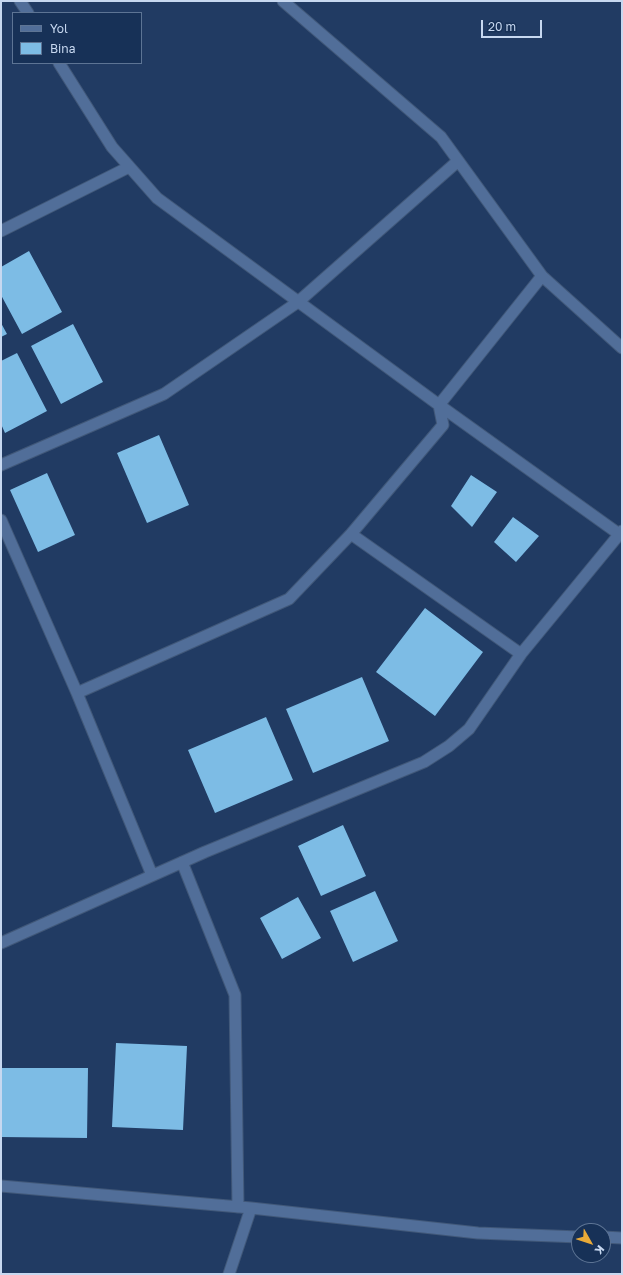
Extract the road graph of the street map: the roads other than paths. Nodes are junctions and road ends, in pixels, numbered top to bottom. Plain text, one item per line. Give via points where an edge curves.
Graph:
1 (20, 1) edge
2 (283, 1) edge
3 (27, 12) edge
4 (60, 64) edge
5 (458, 161) junction
6 (129, 167) junction
7 (1, 231) edge
8 (542, 276) junction
9 (298, 302) junction
10 (622, 348) edge
11 (439, 405) junction
12 (1, 465) edge
13 (1, 520) edge
14 (621, 532) edge
15 (351, 534) junction
16 (521, 654) junction
17 (77, 693) junction
18 (182, 862) junction
19 (152, 875) junction
20 (1, 943) edge
21 (1, 1186) edge
22 (238, 1207) junction
23 (251, 1208) junction
24 (571, 1236) edge
25 (611, 1237) edge
26 (622, 1238) edge
27 (229, 1274) edge

1 - 3 street
2 - 5 street via 441,138
4 - 6 street via 112,147
5 - 8 street
5 - 9 street
6 - 7 street
6 - 9 street via 157,198
8 - 10 street
8 - 11 street
9 - 11 street
9 - 12 street via 164,394
11 - 14 street
11 - 15 street via 443,425
13 - 17 street
14 - 16 street
15 - 16 street
15 - 17 street via 289,600
16 - 18 street via 469,729 424,762
17 - 19 street
18 - 19 street
18 - 22 street via 235,995
19 - 20 street
21 - 22 street
22 - 23 street
23 - 24 street via 478,1233
23 - 27 street
25 - 26 street

